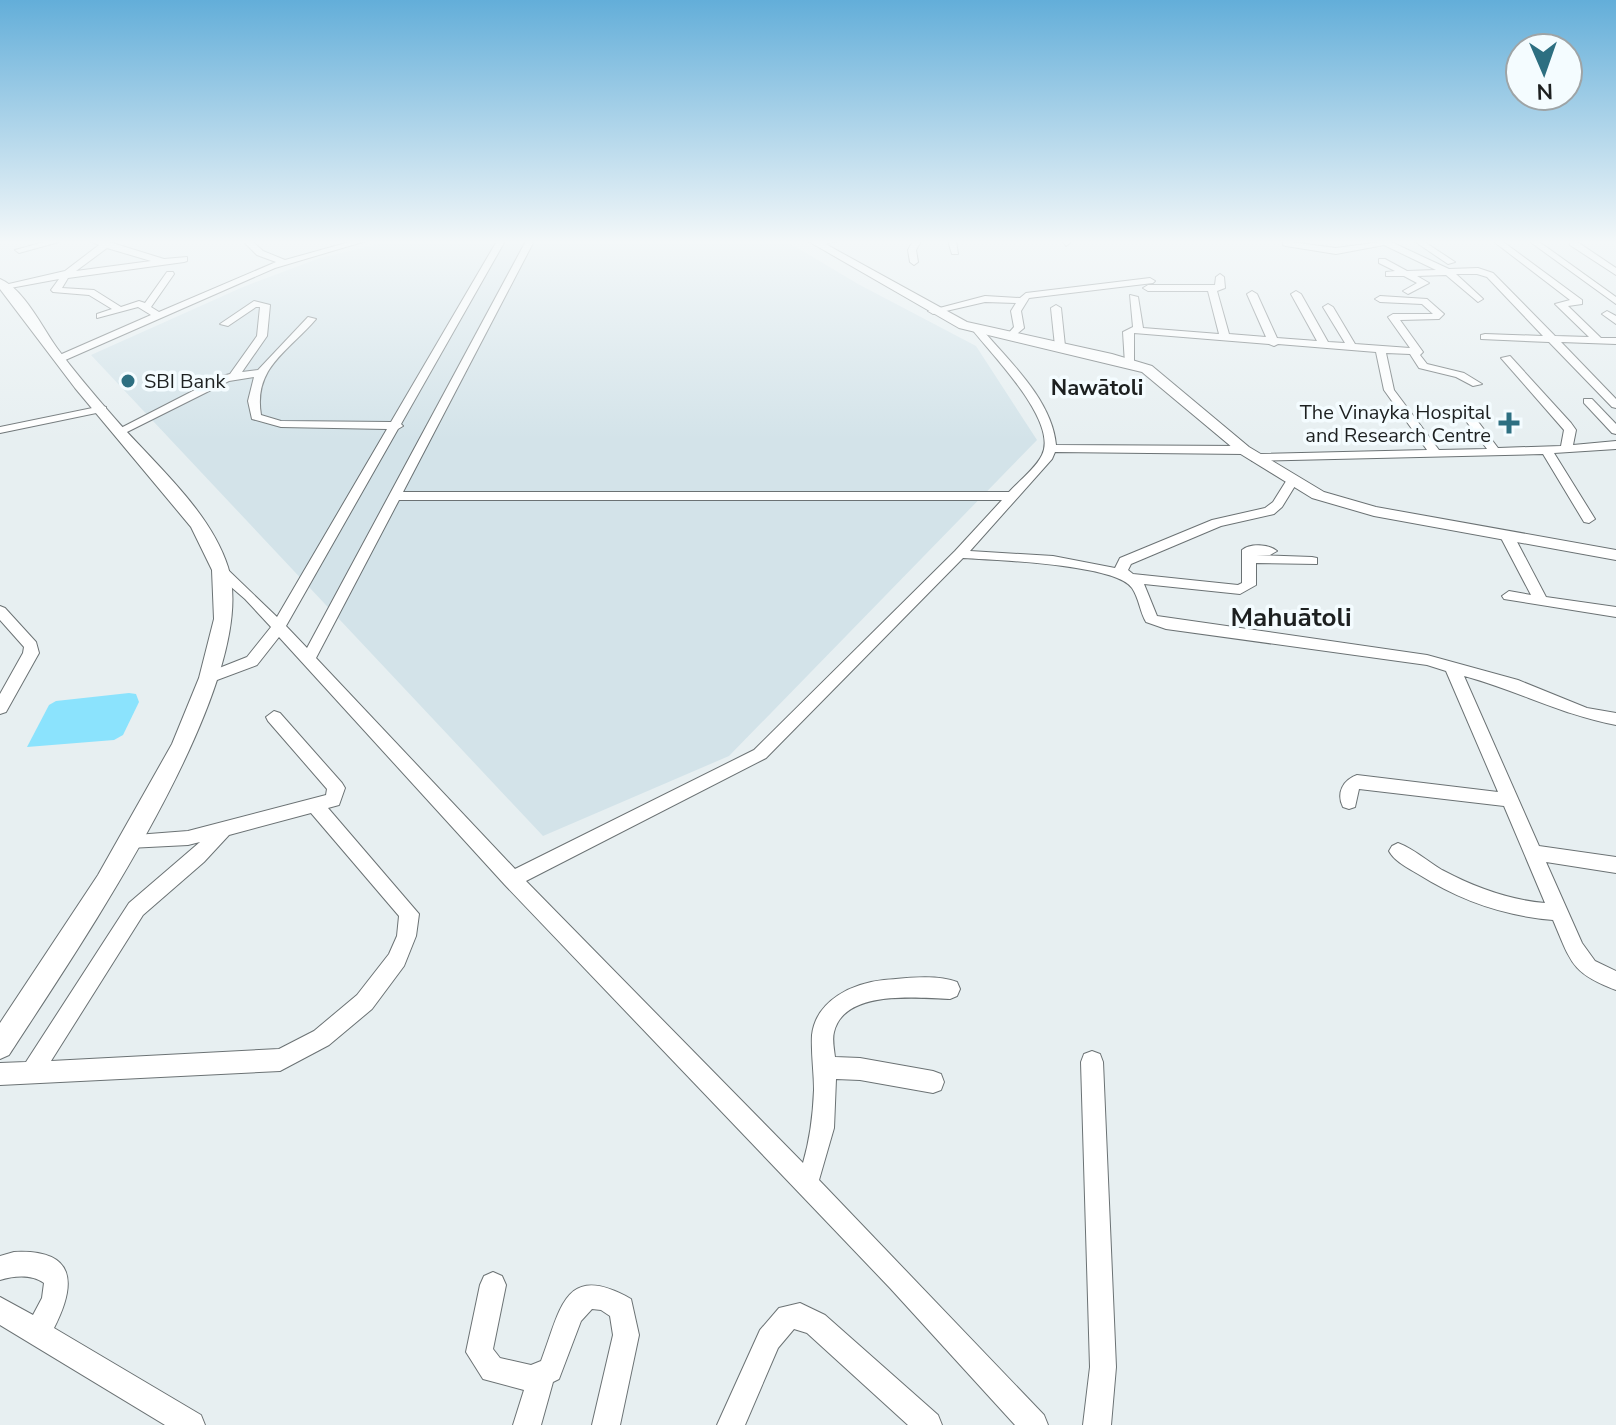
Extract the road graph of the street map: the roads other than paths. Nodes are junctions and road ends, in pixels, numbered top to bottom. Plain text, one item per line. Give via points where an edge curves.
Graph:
1 (147, 307) edge
2 (1328, 307) dead end
3 (20, 308) edge
4 (124, 308) edge
5 (179, 308) edge
6 (249, 308) edge
7 (265, 308) edge
8 (464, 308) edge
9 (495, 308) edge
10 (927, 308) edge
11 (949, 308) edge
12 (1019, 308) edge
13 (1056, 308) dead end
14 (1135, 308) edge
15 (1217, 308) edge
16 (1258, 308) edge
17 (1304, 308) edge
18 (1386, 308) edge
19 (1431, 308) edge
20 (1521, 308) edge
21 (1564, 308) edge
22 (118, 309) joint
23 (933, 311) junction
24 (1607, 314) dead end
25 (100, 316) dead end
26 (159, 316) junction
27 (1393, 317) junction
28 (311, 319) dead end
29 (1616, 321) edge
30 (225, 324) dead end
31 (976, 328) junction
32 (1138, 330) junction
33 (1011, 336) junction
34 (1485, 337) dead end
35 (1225, 338) junction
36 (1551, 338) junction
37 (1599, 341) junction
38 (1616, 341) edge
39 (1274, 343) junction
40 (1060, 346) junction
41 (1325, 346) junction
42 (1352, 347) junction
43 (1380, 349) junction
44 (1413, 352) junction
45 (1506, 358) dead end
46 (59, 359) junction
47 (1129, 362) junction
48 (259, 373) junction
49 (235, 375) junction
50 (1477, 384) dead end
51 (1588, 401) dead end
52 (1616, 405) edge
53 (102, 409) junction
54 (1463, 409) dead end
55 (397, 426) junction
56 (0, 430) edge
57 (1616, 431) edge
58 (119, 432) junction
59 (1616, 445) edge
60 (1052, 448) junction
61 (1566, 450) junction
62 (1547, 451) junction
63 (1495, 452) junction
64 (1435, 453) junction
65 (1250, 454) junction
66 (1292, 481) junction
67 (396, 496) junction
68 (1010, 496) junction
69 (1589, 519) dead end
70 (1507, 536) junction
71 (1270, 551) dead end
72 (960, 554) junction
73 (1616, 555) edge
74 (1248, 559) junction
75 (1312, 561) dead end
76 (221, 571) junction
77 (1128, 576) junction
78 (1509, 596) dead end
79 (1541, 601) junction
80 (0, 611) edge
81 (1616, 612) edge
82 (278, 628) junction
83 (308, 660) junction
84 (1452, 666) junction
85 (209, 678) junction
86 (0, 708) edge
87 (274, 717) dead end
88 (1616, 719) edge
89 (1508, 800) junction
90 (1349, 802) dead end
91 (316, 806) junction
92 (222, 830) junction
93 (129, 841) junction
94 (1398, 851) dead end
95 (1531, 852) junction
96 (1616, 865) edge
97 (512, 879) junction
98 (1557, 912) junction
99 (1616, 981) edge
100 (950, 989) dead end
101 (0, 1046) edge
102 (1092, 1062) dead end
103 (824, 1068) junction
104 (31, 1073) junction
105 (0, 1074) edge
106 (933, 1082) dead end
107 (806, 1183) junction
108 (0, 1268) edge
109 (493, 1285) dead end
110 (0, 1310) edge
111 (38, 1333) junction
112 (541, 1376) junction
113 (191, 1425) edge
114 (527, 1425) edge
115 (606, 1425) edge
116 (731, 1425) edge
117 (928, 1425) edge
118 (1034, 1425) edge
119 (1097, 1425) edge

1 - 26 street
2 - 42 street
3 - 46 main road
4 - 22 street
5 - 26 street
6 - 30 street
7 - 49 street via 262,336
8 - 55 street
9 - 67 street
10 - 23 main road
11 - 23 street
12 - 33 street via 1019,328
13 - 40 street
14 - 32 street
15 - 35 street
16 - 39 street
17 - 41 street
18 - 27 street
19 - 27 street via 1440,316
20 - 36 street
21 - 37 street
22 - 25 street
23 - 31 main road
24 - 29 street
26 - 46 street
27 - 44 street via 1418,348
28 - 48 street
31 - 33 main road
31 - 60 street via 1042,413
32 - 35 street
32 - 47 street via 1128,332
33 - 40 main road
34 - 36 street
35 - 39 street
36 - 37 street
36 - 52 street
37 - 38 street
39 - 41 street
40 - 47 main road
41 - 42 street
42 - 43 street
43 - 44 street
43 - 64 street via 1389,390
44 - 50 street via 1423,366
45 - 61 street via 1567,425
46 - 53 main road
47 - 65 main road via 1154,374
48 - 49 street
48 - 55 street via 254,412 261,421
49 - 58 street
51 - 57 street
53 - 56 street
53 - 58 main road
54 - 63 street
55 - 82 street
58 - 76 main road via 188,511
59 - 61 street
60 - 65 street
60 - 68 street
61 - 62 street
62 - 63 street
62 - 69 street
63 - 64 street
64 - 65 street
65 - 66 main road
66 - 70 main road via 1318,495 1374,511
66 - 77 street via 1269,511 1217,523 1130,557 1121,567
67 - 68 street
67 - 83 street
68 - 72 street
70 - 73 main road
70 - 79 street
71 - 74 street via 1249,550
72 - 77 street via 1053,560
72 - 97 street via 760,754
74 - 75 street
74 - 77 street via 1249,585 1240,590
76 - 82 street
76 - 85 main road via 222,627
77 - 84 street via 1138,585 1147,614 1157,622
78 - 79 street
79 - 81 street
80 - 86 street via 31,646 31,653
82 - 83 street
82 - 85 street via 252,661
83 - 97 street
84 - 88 street via 1584,713
84 - 89 street
85 - 93 main road
87 - 91 street via 336,788 333,800
89 - 90 street via 1357,782 1351,785
89 - 95 street
91 - 92 street
91 - 104 street via 409,914 406,935 370,1000 312,1045 280,1060
92 - 93 street via 169,842
92 - 104 street via 136,909
93 - 101 main road
94 - 98 street via 1446,884 1521,909
95 - 96 street
95 - 98 street
97 - 107 street
98 - 99 street via 1588,968
100 - 103 street via 881,989 839,1004 826,1020
102 - 119 street via 1103,1367
103 - 106 street
103 - 107 street via 822,1145
104 - 105 street
107 - 118 street
108 - 111 street via 22,1263 52,1271 57,1278 55,1300
109 - 112 street via 480,1339 484,1363 492,1370
110 - 111 street
111 - 113 street
112 - 114 street
112 - 115 street via 550,1370 567,1319 581,1300 612,1300 622,1308 626,1335
116 - 117 street via 778,1324 800,1316 816,1324

